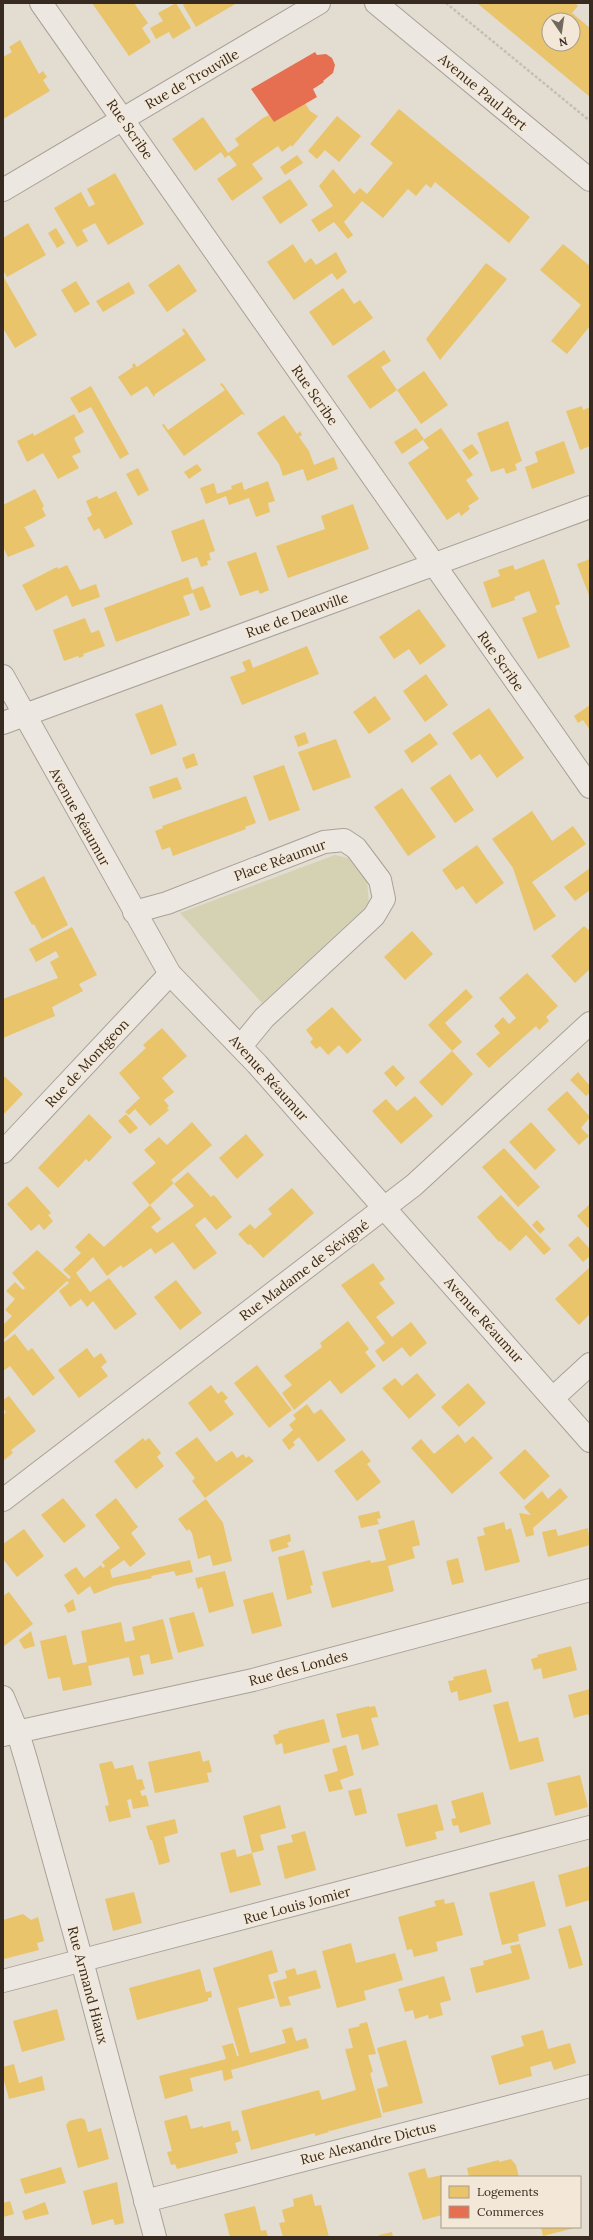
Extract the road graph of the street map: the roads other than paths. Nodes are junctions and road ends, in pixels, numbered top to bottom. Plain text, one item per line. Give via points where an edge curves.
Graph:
1 (41, 3) edge
2 (319, 3) edge
3 (376, 3) edge
4 (123, 120) junction
5 (590, 180) edge
6 (3, 190) edge
7 (590, 507) edge
8 (433, 565) junction
9 (3, 676) edge
10 (24, 715) junction
11 (3, 723) edge
12 (590, 787) edge
13 (134, 912) junction
14 (170, 974) junction
15 (590, 1023) edge
16 (240, 1046) junction
17 (3, 1152) edge
18 (385, 1208) junction
19 (590, 1364) edge
20 (553, 1398) junction
21 (590, 1441) edge
22 (3, 1500) edge
23 (590, 1590) edge
24 (3, 1697) edge
25 (10, 1734) edge
26 (590, 1828) edge
27 (82, 1960) junction
28 (3, 1981) edge
29 (590, 2086) edge
30 (145, 2201) junction
31 (155, 2237) edge

1 - 4 street, Rue Scribe
2 - 4 street, Rue de Trouville
3 - 5 street, Avenue Paul Bert
4 - 6 street, Rue de Trouville
4 - 8 street, Rue Scribe
7 - 8 street, Rue de Deauville
8 - 10 street, Rue de Deauville
8 - 12 street, Rue Scribe
9 - 10 street, Avenue Réaumur
10 - 11 street, Rue de Deauville
10 - 13 street, Avenue Réaumur
13 - 14 street, Avenue Réaumur
13 - 16 street, Place Réaumur via 167,903 324,842 344,840 356,848 380,880 384,899 374,916 264,1018
14 - 16 street, Avenue Réaumur
14 - 17 street, Rue de Montgeon
15 - 18 street, Rue Madame de Sévigné via 414,1185
16 - 18 street, Avenue Réaumur
18 - 20 street, Avenue Réaumur
18 - 22 street, Rue Madame de Sévigné
19 - 20 street
20 - 21 street, Avenue Réaumur
23 - 25 street, Rue des Londes via 253,1680
24 - 25 street, Rue Armand Hiaux
25 - 27 street, Rue Armand Hiaux
26 - 27 street, Rue Louis Jomier
27 - 28 street, Rue Louis Jomier
27 - 30 street, Rue Armand Hiaux
29 - 30 street, Rue Alexandre Dictus
30 - 31 street, Rue Armand Hiaux

